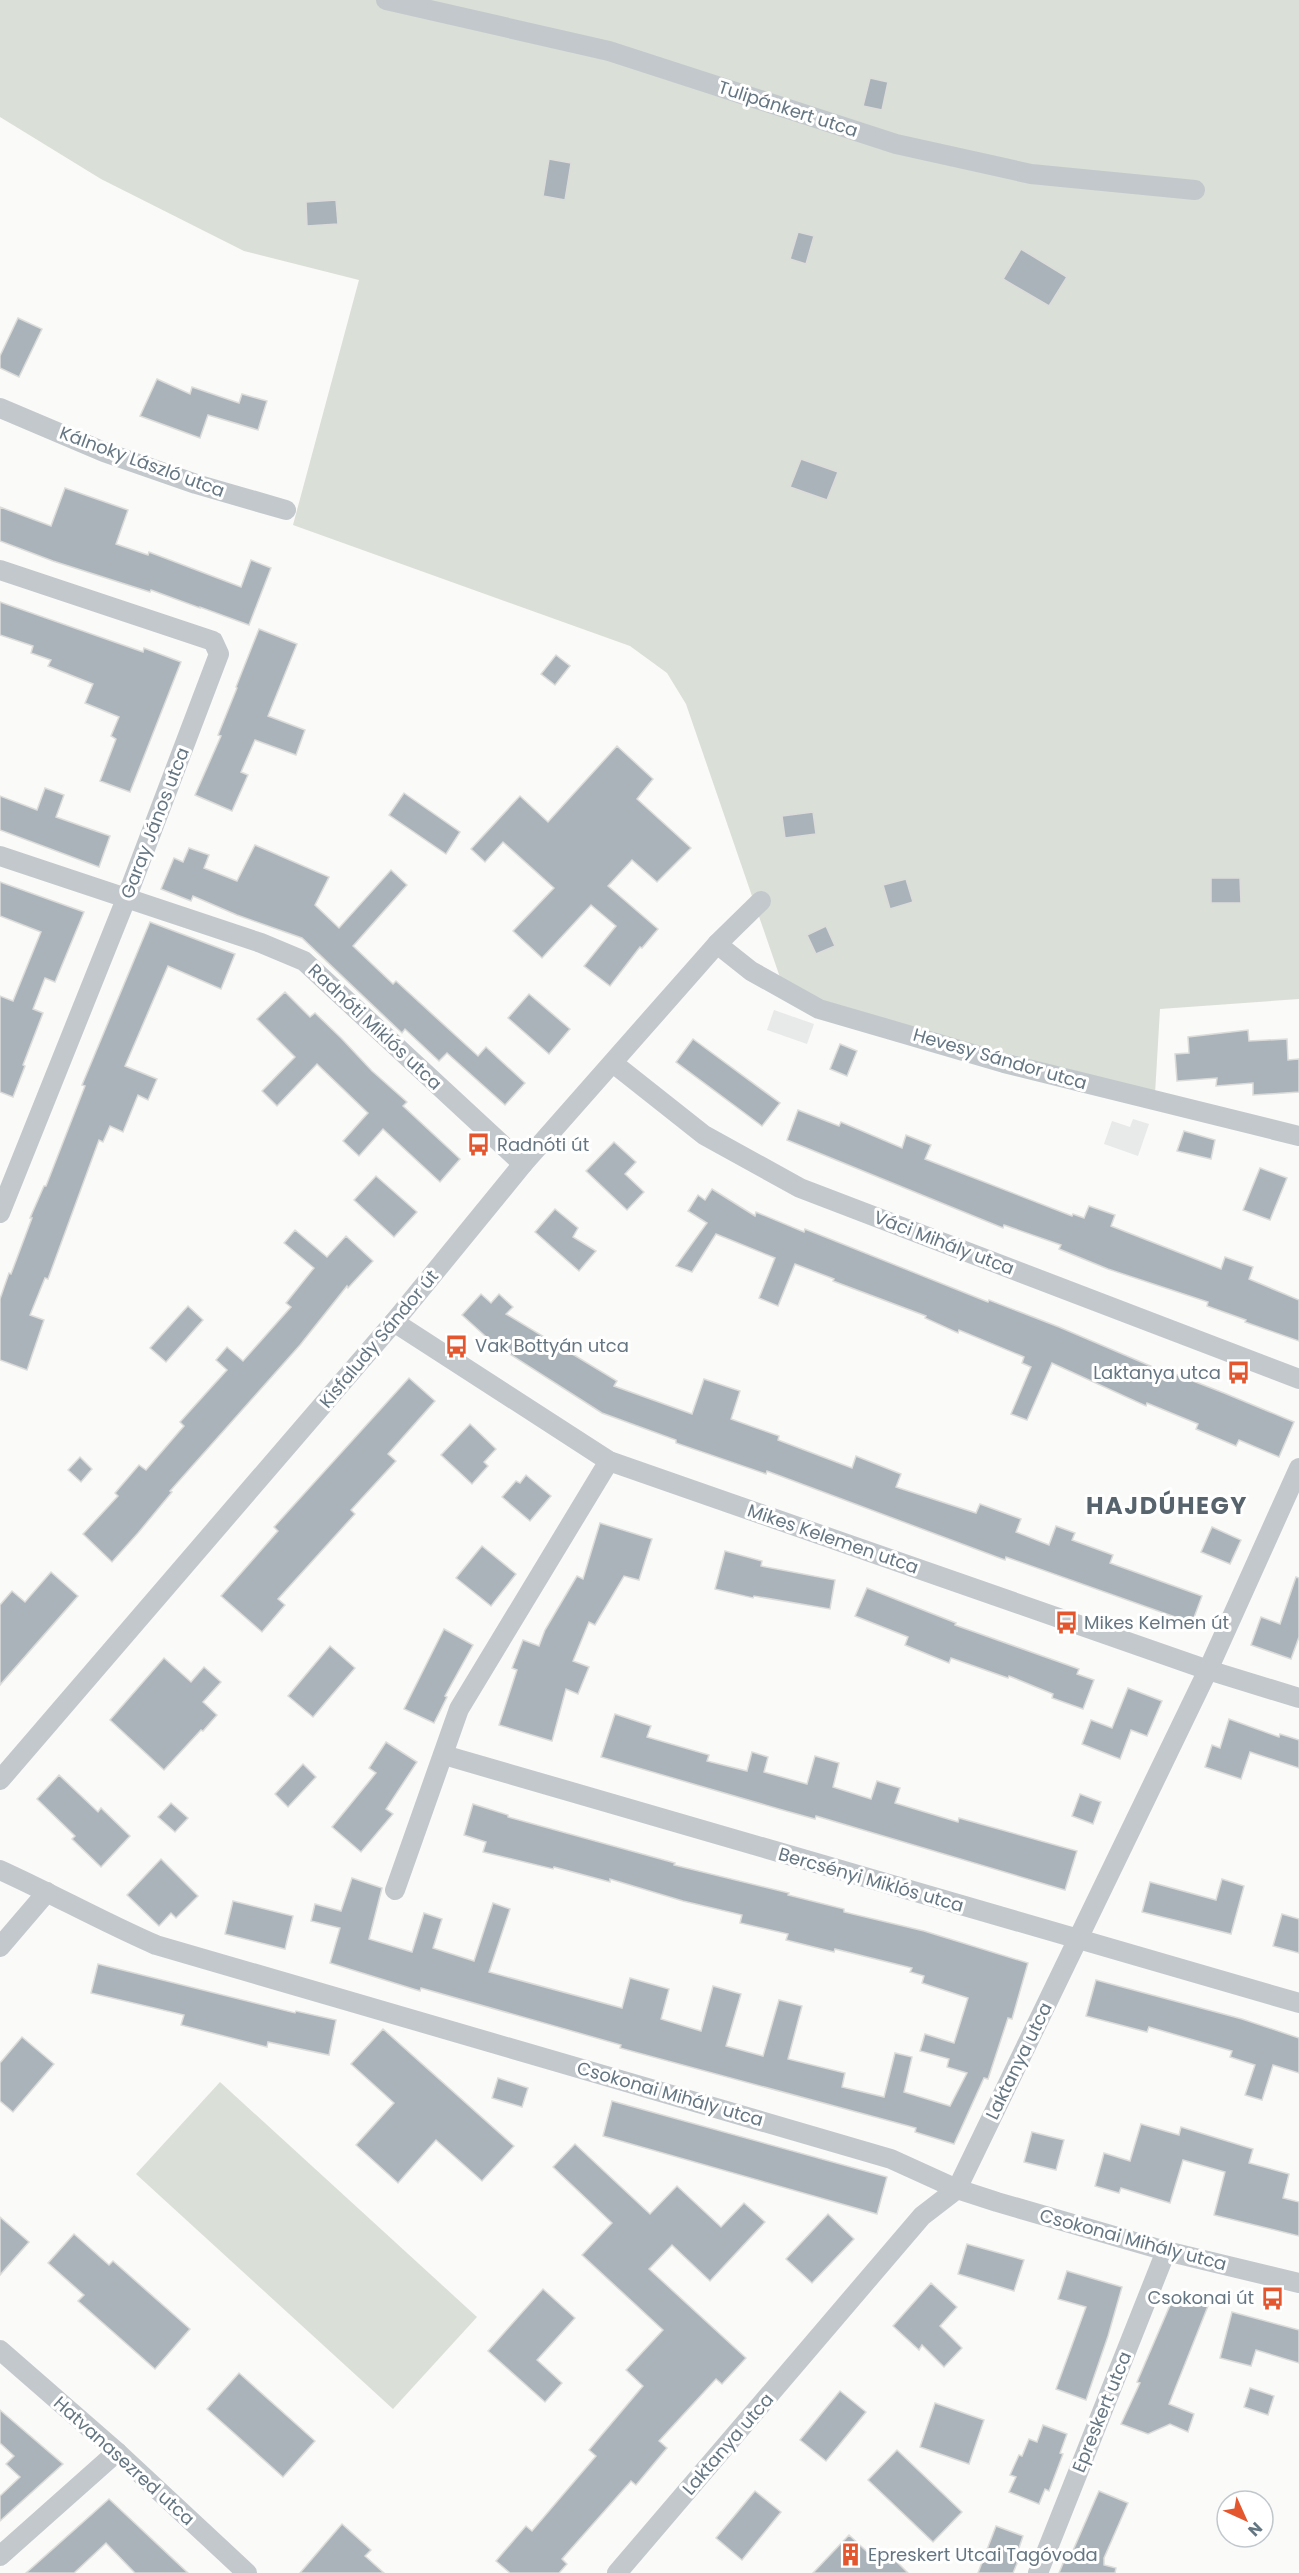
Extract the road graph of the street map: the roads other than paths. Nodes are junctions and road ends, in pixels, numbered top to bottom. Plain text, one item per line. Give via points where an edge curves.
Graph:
1 (386, 0) edge
2 (1195, 190) dead end
3 (0, 408) edge
4 (286, 510) dead end
5 (0, 570) edge
6 (0, 856) edge
7 (126, 900) junction
8 (760, 901) dead end
9 (717, 944) junction
10 (613, 1063) junction
11 (1299, 1136) edge
12 (523, 1164) junction
13 (2, 1201) edge
14 (394, 1323) junction
15 (1299, 1379) edge
16 (609, 1461) junction
17 (1299, 1468) edge
18 (1208, 1670) junction
19 (1299, 1698) edge
20 (444, 1755) junction
21 (0, 1780) edge
22 (0, 1870) edge
23 (394, 1890) dead end
24 (47, 1892) junction
25 (1077, 1940) junction
26 (0, 1947) edge
27 (1299, 2003) edge
28 (957, 2189) junction
29 (1166, 2251) junction
30 (1299, 2283) edge
31 (0, 2350) edge
32 (117, 2452) junction
33 (0, 2556) edge
34 (247, 2573) edge
35 (617, 2573) edge
36 (1038, 2573) edge

1 - 2 street, Tulipánkert utca via 609,51 896,144 1031,174
3 - 4 street, Kálnoky László utca via 104,452
5 - 7 street, Garay János utca via 213,641 219,654
6 - 7 street, Radnóti Miklós utca
7 - 12 street, Radnóti Miklós utca via 261,943 304,961
7 - 13 street, Garay János utca
8 - 9 street, Kisfaludy Sándor út
9 - 10 street, Kisfaludy Sándor út
9 - 11 street, Hevesy Sándor utca via 751,971 819,1009 1005,1063
10 - 12 street, Kisfaludy Sándor út
10 - 15 street, Váci Mihály utca via 704,1135 800,1188
12 - 14 street, Kisfaludy Sándor út
14 - 16 street, Mikes Kelemen utca
14 - 21 street, Kisfaludy Sándor út
16 - 18 street, Mikes Kelemen utca
16 - 20 street via 459,1709
17 - 18 street, Laktanya utca
18 - 19 street, Mikes Kelemen utca
18 - 25 street, Laktanya utca
20 - 23 street
20 - 25 street, Bercsényi Miklós utca
22 - 24 street, Csokonai Mihály utca
24 - 26 street
24 - 28 street, Csokonai Mihály utca via 103,1923 156,1945 891,2159
25 - 27 street, Bercsényi Miklós utca
25 - 28 street, Laktanya utca
28 - 29 street, Csokonai Mihály utca
28 - 35 street, Laktanya utca via 922,2216
29 - 30 street, Csokonai Mihály utca
29 - 36 street, Epreskert utca
31 - 32 street, Hatvanasezred utca
32 - 33 street
32 - 34 street, Hatvanasezred utca

